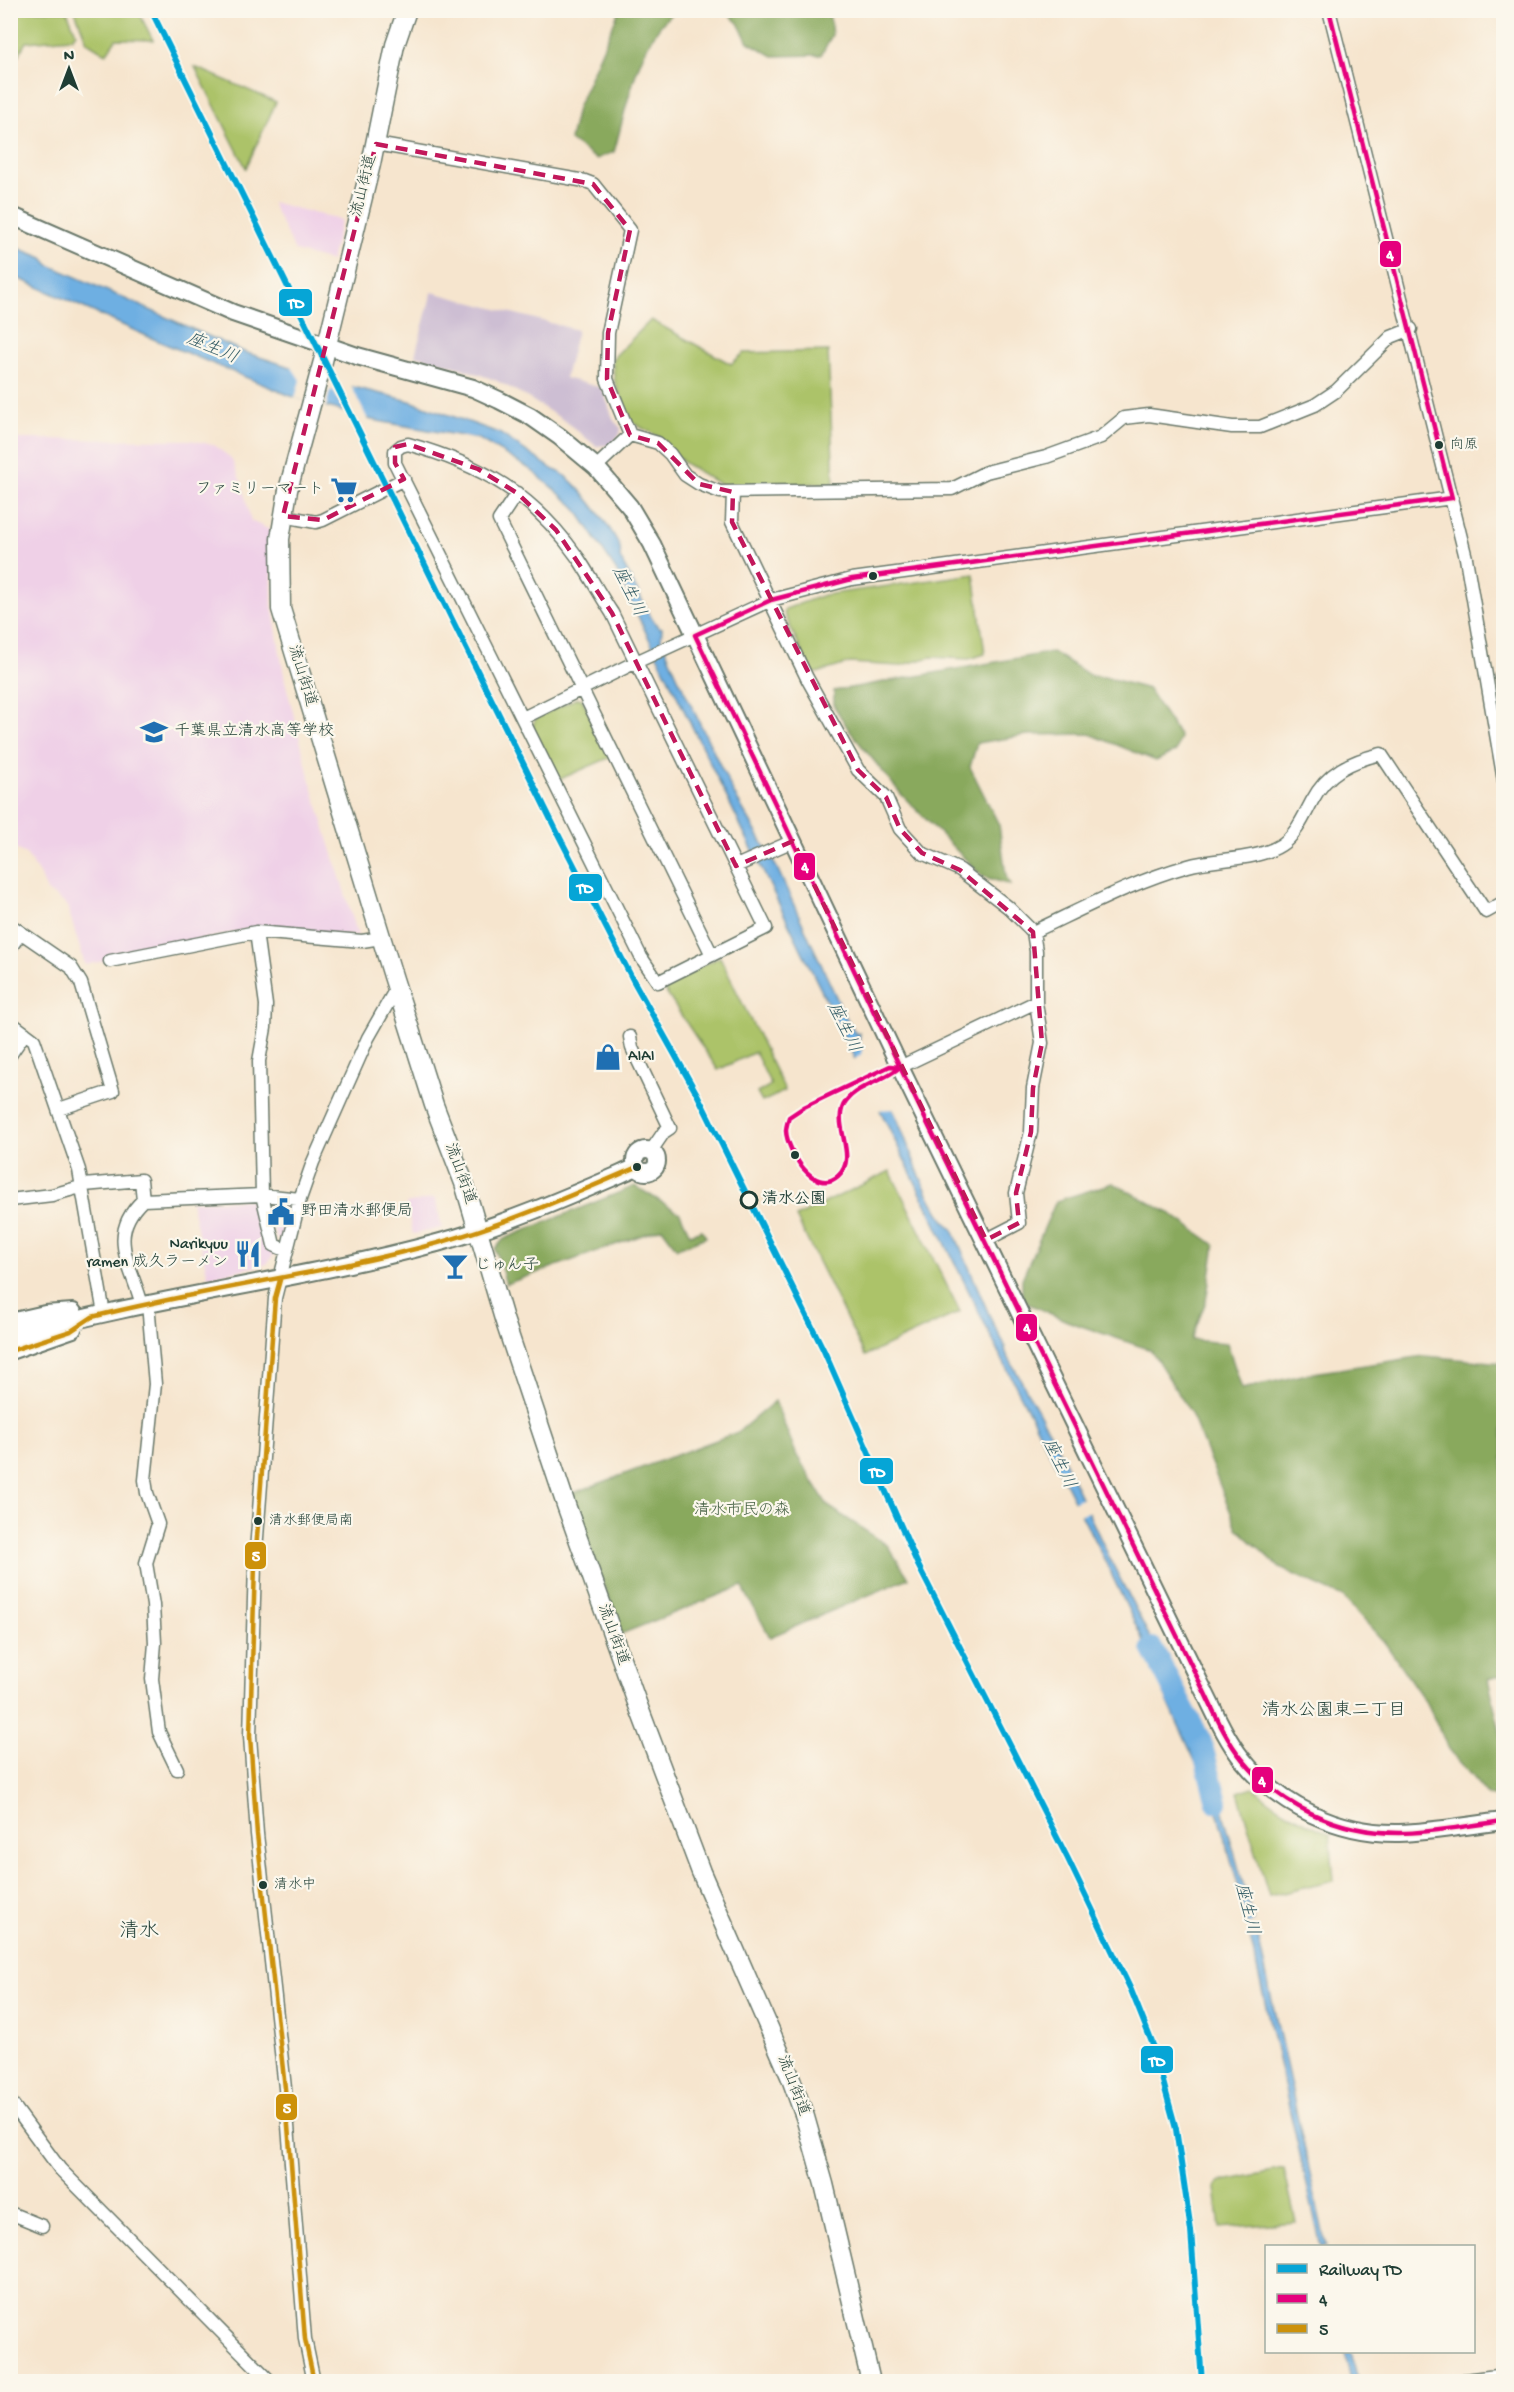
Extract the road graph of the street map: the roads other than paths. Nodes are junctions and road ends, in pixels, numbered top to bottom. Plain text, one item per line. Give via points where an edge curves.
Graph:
1 (407, 10) edge
2 (1329, 10) edge
3 (376, 144) junction
4 (10, 215) edge
5 (1411, 329) junction
6 (324, 353) junction
7 (630, 435) junction
8 (596, 467) junction
9 (404, 479) junction
10 (733, 492) junction
11 (517, 493) junction
12 (1452, 498) junction
13 (283, 516) junction
14 (771, 600) junction
15 (688, 638) junction
16 (640, 660) junction
17 (582, 688) junction
18 (523, 718) junction
19 (1503, 781) edge
20 (793, 841) junction
21 (740, 864) junction
22 (1503, 902) edge
23 (10, 925) edge
24 (256, 932) junction
25 (1033, 932) junction
26 (21, 933) junction
27 (381, 938) junction
28 (10, 948) edge
29 (712, 955) junction
30 (110, 961) dead end
31 (397, 987) junction
32 (1036, 1002) junction
33 (10, 1022) edge
34 (25, 1033) junction
35 (630, 1036) dead end
36 (10, 1055) edge
37 (900, 1067) junction
38 (59, 1109) junction
39 (651, 1151) joint
40 (84, 1186) junction
41 (262, 1195) junction
42 (300, 1199) junction
43 (10, 1200) edge
44 (143, 1200) junction
45 (478, 1230) junction
46 (986, 1240) junction
47 (287, 1251) junction
48 (280, 1280) junction
49 (145, 1304) junction
50 (98, 1315) junction
51 (10, 1322) edge
52 (10, 1337) edge
53 (10, 1351) edge
54 (177, 1769) dead end
55 (1503, 1821) edge
56 (10, 2101) edge
57 (10, 2212) edge
58 (42, 2226) dead end
59 (1503, 2375) edge
60 (271, 2382) edge
61 (314, 2382) edge
62 (871, 2382) edge
63 (1449, 2382) edge

1 - 3 main road, 流山街道 via 395,45
2 - 5 street
3 - 6 main road, 流山街道
3 - 7 street via 593,184 630,230 608,333 607,379
4 - 6 street
5 - 10 street via 1391,338 1336,391 1315,405 1260,427 1232,427 1149,415 1124,418 1101,436 1046,457 986,472 952,489
5 - 12 street
6 - 8 street via 482,392 530,416
6 - 13 main road, 流山街道
7 - 8 street
7 - 10 street via 658,443 685,475 699,484
8 - 15 street via 630,507 652,544
9 - 11 street via 395,463 395,452 408,444 446,454
9 - 13 street via 323,520
9 - 18 street
10 - 14 street via 732,522
11 - 16 street via 556,530 579,559
11 - 17 street via 499,520
12 - 14 street via 852,579
12 - 19 street
13 - 27 main road, 流山街道 via 281,609
14 - 15 street
14 - 25 street via 807,678 858,770 886,797 900,829 922,853 960,870
15 - 16 street
15 - 20 street
16 - 17 street
16 - 21 street
17 - 18 street
17 - 29 street
18 - 29 street via 641,957 658,982
20 - 21 street
20 - 37 street
21 - 29 street via 766,928
22 - 25 street via 1486,912 1381,754 1359,759 1329,776 1301,822 1281,844 1253,855 1189,866 1134,885
23 - 26 street
24 - 27 street via 362,941
24 - 30 street
24 - 41 street via 266,1005 259,1061
25 - 32 street
26 - 28 street
26 - 38 street via 71,967 81,983 113,1091
27 - 31 main road, 流山街道
31 - 42 street via 348,1080
31 - 45 main road, 流山街道
32 - 37 street
32 - 46 street via 1042,1043 1033,1088 1031,1132 1016,1193 1019,1223
33 - 34 street
34 - 36 street
34 - 38 street via 34,1040
35 - 39 street via 670,1128
37 - 46 street
38 - 40 street
39 - 45 street via 657,1160 655,1168 645,1172 637,1167
40 - 43 street
40 - 44 street via 141,1180
40 - 50 street
41 - 42 street
41 - 44 street
41 - 47 street via 274,1245
42 - 47 street
44 - 49 street via 127,1220 124,1252
45 - 48 street
45 - 62 main road, 流山街道 via 538,1422 636,1700 705,1880 805,2117
46 - 55 street via 1204,1692 1242,1759 1284,1798 1308,1812 1359,1830 1398,1833
47 - 48 street
48 - 49 street
48 - 61 street via 275,1298 260,1475 250,1736 305,2339
49 - 50 street
49 - 54 street via 155,1384 145,1480 158,1524 146,1563 155,1642 152,1679 159,1732
50 - 51 street via 70,1311
50 - 52 street
50 - 53 street via 70,1331
56 - 60 street via 60,2169
57 - 58 street
59 - 63 street

